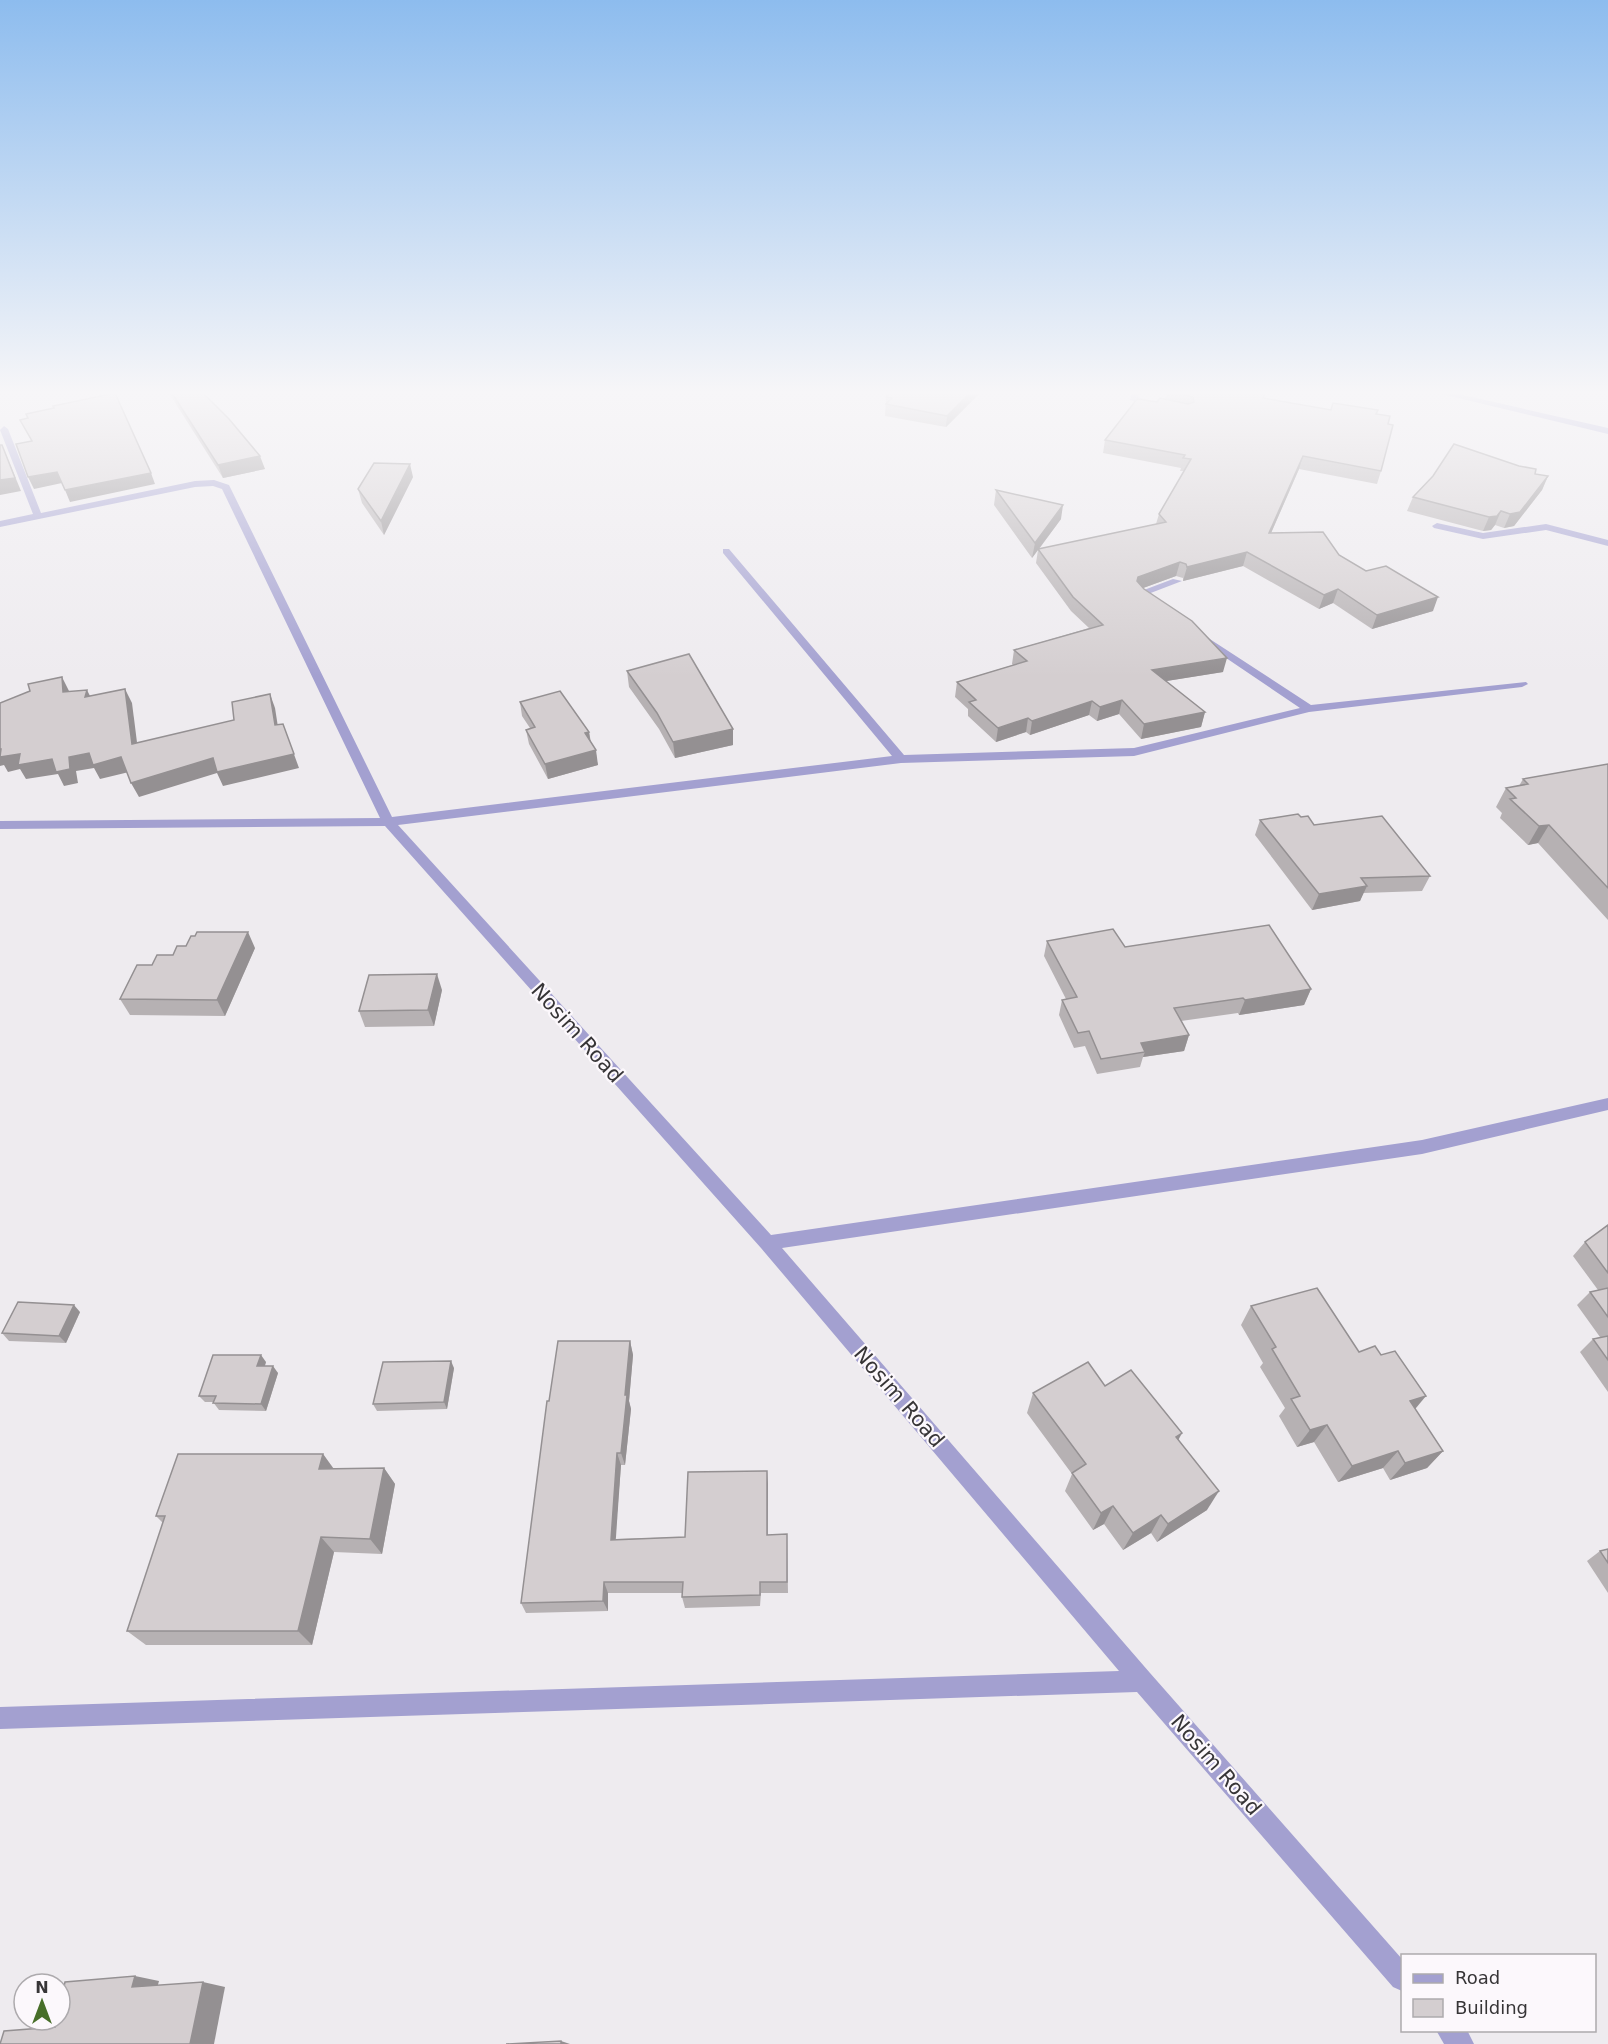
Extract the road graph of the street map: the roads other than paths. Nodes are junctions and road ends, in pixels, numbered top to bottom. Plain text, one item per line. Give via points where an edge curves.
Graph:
1 (26, 485) edge
2 (188, 485) edge
3 (221, 485) edge
4 (38, 516) junction
5 (0, 524) edge
6 (1437, 526) dead end
7 (1608, 543) edge
8 (726, 551) dead end
9 (1177, 581) edge
10 (1155, 605) edge
11 (1194, 631) edge
12 (1522, 684) dead end
13 (1309, 709) junction
14 (901, 759) junction
15 (388, 822) junction
16 (0, 825) edge
17 (1608, 1104) edge
18 (767, 1243) junction
19 (1142, 1681) junction
20 (0, 1718) edge
21 (1401, 1977) edge
22 (1450, 2032) edge
23 (1461, 2044) edge

1 - 4 street
2 - 4 street, Nosim Road
3 - 15 street, Nosim Road via 226,487
4 - 5 street
6 - 7 street via 1483,536 1546,527
8 - 14 street
9 - 10 street via 1141,593
11 - 13 street
12 - 13 street
13 - 14 street via 1134,752
14 - 15 street
15 - 16 street
15 - 18 street, Nosim Road
17 - 18 street via 1422,1147
18 - 19 street, Nosim Road
19 - 20 street
19 - 21 street, Nosim Road
22 - 23 street

